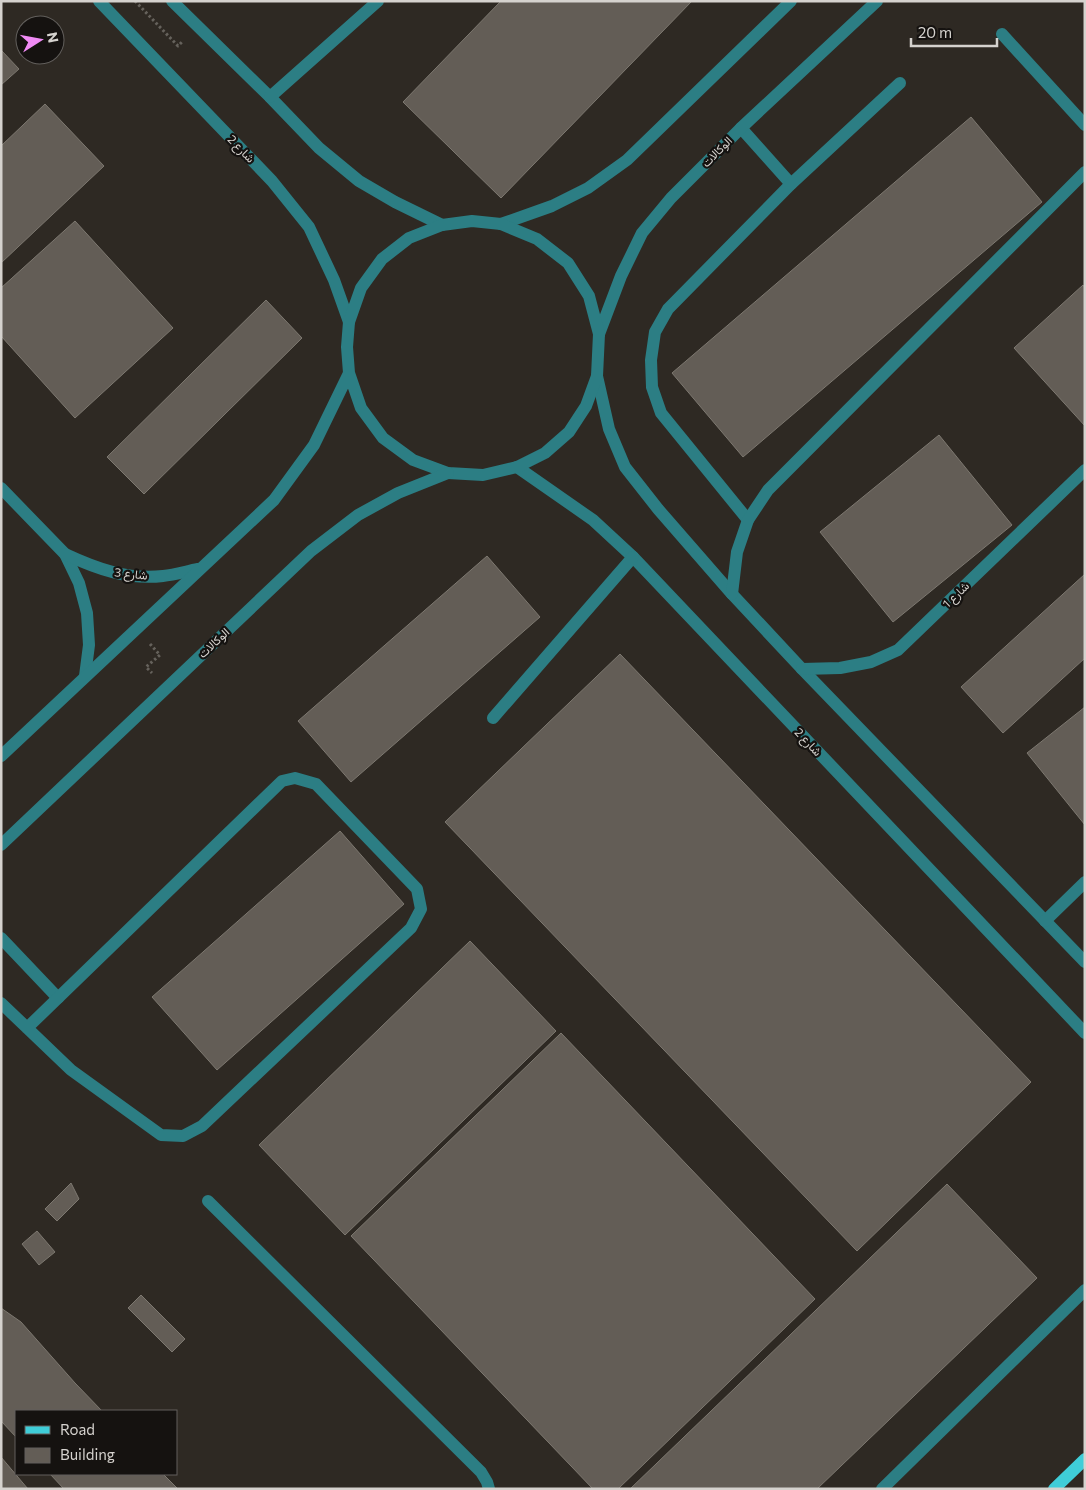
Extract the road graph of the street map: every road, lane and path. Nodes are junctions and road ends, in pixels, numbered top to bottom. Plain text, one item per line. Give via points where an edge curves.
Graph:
1 (99, 1) edge
2 (172, 1) edge
3 (378, 1) edge
4 (791, 1) edge
5 (877, 1) edge
6 (1002, 34) dead end
7 (900, 83) dead end
8 (270, 97) junction
9 (1085, 125) edge
10 (741, 128) junction
11 (1085, 172) edge
12 (791, 184) junction
13 (501, 224) junction
14 (442, 225) junction
15 (349, 322) junction
16 (599, 334) junction
17 (349, 373) junction
18 (597, 376) junction
19 (517, 467) junction
20 (1085, 470) edge
21 (448, 473) junction
22 (1, 488) edge
23 (748, 520) junction
24 (65, 554) junction
25 (633, 557) junction
26 (199, 569) junction
27 (732, 594) junction
28 (136, 628) junction
29 (802, 668) junction
30 (85, 676) junction
31 (165, 689) junction
32 (493, 718) dead end
33 (1, 756) edge
34 (1, 845) edge
35 (1085, 882) edge
36 (1045, 920) junction
37 (1, 938) edge
38 (1085, 962) edge
39 (58, 998) junction
40 (1, 1003) edge
41 (27, 1028) junction
42 (1085, 1034) edge
43 (208, 1201) dead end
44 (1085, 1290) edge
45 (1085, 1459) edge
46 (489, 1489) edge
47 (882, 1489) edge
48 (1054, 1489) edge

1 - 15 street, شارع 2 via 272,181 309,227
2 - 8 street
3 - 8 street
4 - 13 street via 627,160 588,188 552,206
5 - 10 street, الوكالات
6 - 9 street
7 - 12 street
8 - 14 street via 318,148 359,181
10 - 12 street
10 - 16 street, الوكالات via 671,198 642,234 621,276
11 - 23 street via 768,490
12 - 23 street via 668,309 655,332 651,360 652,387 661,413
13 - 14 street via 472,221
13 - 16 street via 537,239 568,264 589,296
14 - 15 street via 410,238 382,260 361,288
15 - 17 street via 346,347
16 - 18 street
17 - 21 street via 361,408 383,438 413,460
17 - 26 street via 314,445 274,500
18 - 19 street via 586,406 569,432 545,453
18 - 27 street via 609,429 625,467
19 - 21 street via 482,475
19 - 25 street, شارع 2 via 593,520
20 - 29 street, شارع 1 via 898,650 871,662 840,668
21 - 31 street, الوكالات via 398,493 358,515 319,545
22 - 24 street, شارع 3
23 - 27 street via 738,552
24 - 26 street, شارع 3 via 96,568 129,576 164,576
24 - 30 street, شارع 3 via 79,583 88,613 89,645
25 - 32 street
25 - 42 street, شارع 2
26 - 28 street
27 - 29 street
28 - 30 street
28 - 31 path via 160,655 146,667
29 - 36 street
30 - 33 street
31 - 34 street, الوكالات
35 - 36 street
36 - 38 street
37 - 39 street
39 - 41 street
39 - 41 street via 282,781 295,778 316,784 417,890 421,909 411,928 202,1126 183,1136 162,1135 71,1070
40 - 41 street
43 - 46 street via 481,1472
44 - 47 street
45 - 48 main road

